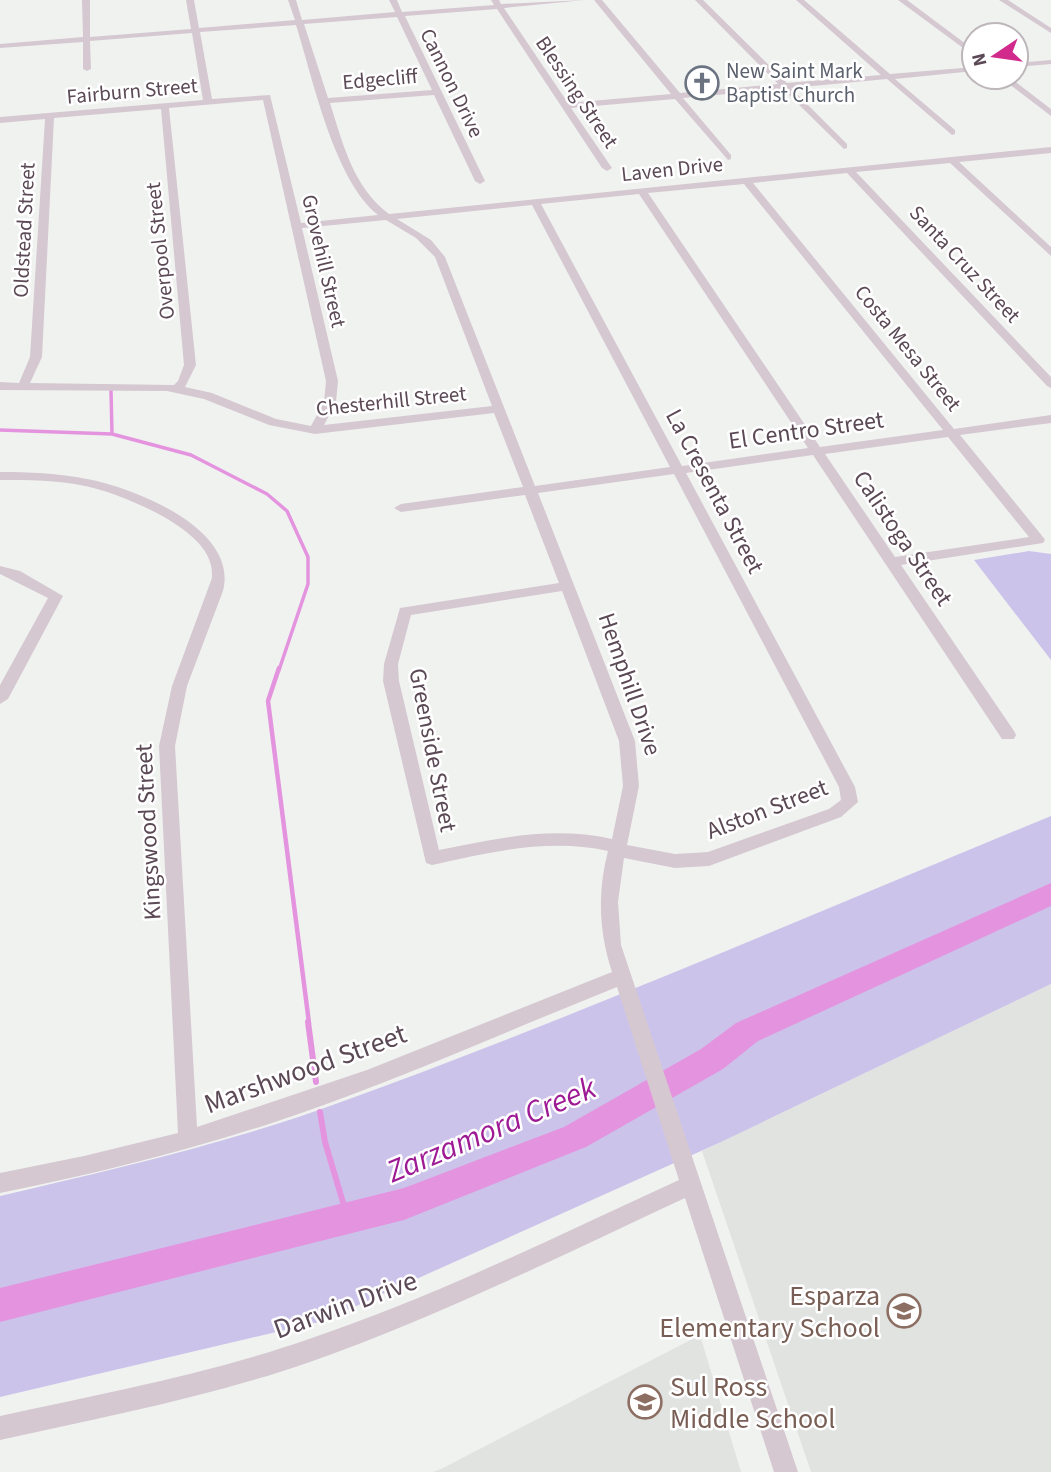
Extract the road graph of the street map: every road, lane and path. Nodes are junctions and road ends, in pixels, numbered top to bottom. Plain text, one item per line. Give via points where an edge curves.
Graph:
1 (86, 0) edge
2 (190, 0) edge
3 (292, 0) edge
4 (393, 0) edge
5 (580, 0) edge
6 (598, 0) edge
7 (699, 0) edge
8 (800, 0) edge
9 (902, 0) edge
10 (1003, 0) edge
11 (497, 3) edge
12 (399, 13) junction
13 (299, 22) junction
14 (196, 30) junction
15 (1051, 31) edge
16 (86, 39) junction
17 (960, 44) edge
18 (0, 46) edge
19 (1051, 62) edge
20 (1030, 64) edge
21 (86, 69) dead end
22 (960, 70) edge
23 (888, 76) junction
24 (785, 86) junction
25 (1022, 91) edge
26 (437, 92) junction
27 (678, 96) junction
28 (267, 97) joint
29 (325, 101) junction
30 (208, 102) junction
31 (165, 106) junction
32 (565, 106) junction
33 (1051, 113) edge
34 (50, 115) junction
35 (0, 120) edge
36 (952, 132) dead end
37 (844, 146) dead end
38 (1051, 151) edge
39 (728, 157) dead end
40 (952, 160) junction
41 (607, 169) dead end
42 (850, 171) junction
43 (480, 181) dead end
44 (747, 181) junction
45 (642, 192) junction
46 (535, 202) junction
47 (388, 218) junction
48 (297, 226) junction
49 (1051, 253) edge
50 (1051, 384) edge
51 (0, 386) edge
52 (23, 386) junction
53 (176, 389) junction
54 (499, 409) junction
55 (1051, 419) edge
56 (315, 430) junction
57 (951, 433) junction
58 (817, 451) junction
59 (678, 470) junction
60 (0, 476) edge
61 (530, 491) junction
62 (401, 509) dead end
63 (892, 562) junction
64 (0, 570) edge
65 (567, 586) junction
66 (0, 699) edge
67 (1008, 735) dead end
68 (850, 802) joint
69 (619, 849) junction
70 (432, 858) joint
71 (621, 977) junction
72 (188, 1139) junction
73 (0, 1184) edge
74 (692, 1184) junction
75 (0, 1428) edge
76 (786, 1472) edge

1 - 16 street
2 - 14 street
3 - 13 street, Hemphill Drive
4 - 12 street, Cannon Drive
5 - 11 street
6 - 27 street
7 - 24 street
8 - 23 street
9 - 17 street
10 - 15 street
11 - 12 street
11 - 32 street, Blessing Street
12 - 13 street
12 - 26 street, Cannon Drive
13 - 14 street
13 - 29 street, Hemphill Drive
14 - 16 street
14 - 30 street
16 - 18 street
16 - 21 street
19 - 20 street
22 - 23 street
23 - 24 street
23 - 36 street
24 - 27 street
24 - 37 street
25 - 33 street
26 - 29 street, Edgecliff
26 - 43 street, Cannon Drive
27 - 32 street
27 - 39 street
28 - 30 street, Fairburn Street
28 - 48 street, Grovehill Street
29 - 47 street, Hemphill Drive via 345,164 369,201
30 - 31 street, Fairburn Street
31 - 34 street, Fairburn Street
31 - 53 street, Overpool Street via 190,365
32 - 41 street, Blessing Street
34 - 35 street, Fairburn Street
34 - 52 street, Oldstead Street via 36,357
38 - 40 street, Laven Drive
40 - 42 street, Laven Drive
40 - 49 street
42 - 44 street, Laven Drive
42 - 50 street, Santa Cruz Street
44 - 45 street, Laven Drive
44 - 57 street, Costa Mesa Street
45 - 46 street, Laven Drive
45 - 58 street, Calistoga Street
46 - 47 street, Laven Drive
46 - 59 street, La Cresenta Street
47 - 48 street, Laven Drive
47 - 54 street, Hemphill Drive via 425,239 440,257
48 - 56 street, Grovehill Street via 332,381 330,402
51 - 52 street, Chesterhill Street
52 - 53 street, Chesterhill Street
53 - 56 street, Chesterhill Street via 208,396 273,422
54 - 56 street, Chesterhill Street
54 - 61 street, Hemphill Drive
55 - 57 street, El Centro Street
57 - 58 street, El Centro Street
57 - 63 street, Costa Mesa Street via 1038,540
58 - 59 street, El Centro Street
58 - 63 street, Calistoga Street
59 - 61 street, El Centro Street
59 - 68 street, La Cresenta Street via 847,787
60 - 72 street, Kingswood Street via 94,484 168,516 203,537 217,558 219,577 174,696 167,746
61 - 62 street, El Centro Street
61 - 65 street, Hemphill Drive
63 - 67 street, Calistoga Street
64 - 66 street via 56,596
65 - 69 street, Hemphill Drive via 631,758 633,792
65 - 70 street, Greenside Street via 405,611 391,681
68 - 69 street, Alston Street via 835,813 709,859 675,861
69 - 70 street, Alston Street via 585,839 552,837
69 - 71 street, Hemphill Drive via 609,894 609,920
71 - 72 street, Marshwood Street via 337,1089
71 - 74 street, Hemphill Drive
72 - 73 street, Marshwood Street
74 - 75 street, Darwin Drive via 431,1305 308,1351 200,1384
74 - 76 street, Hemphill Drive

